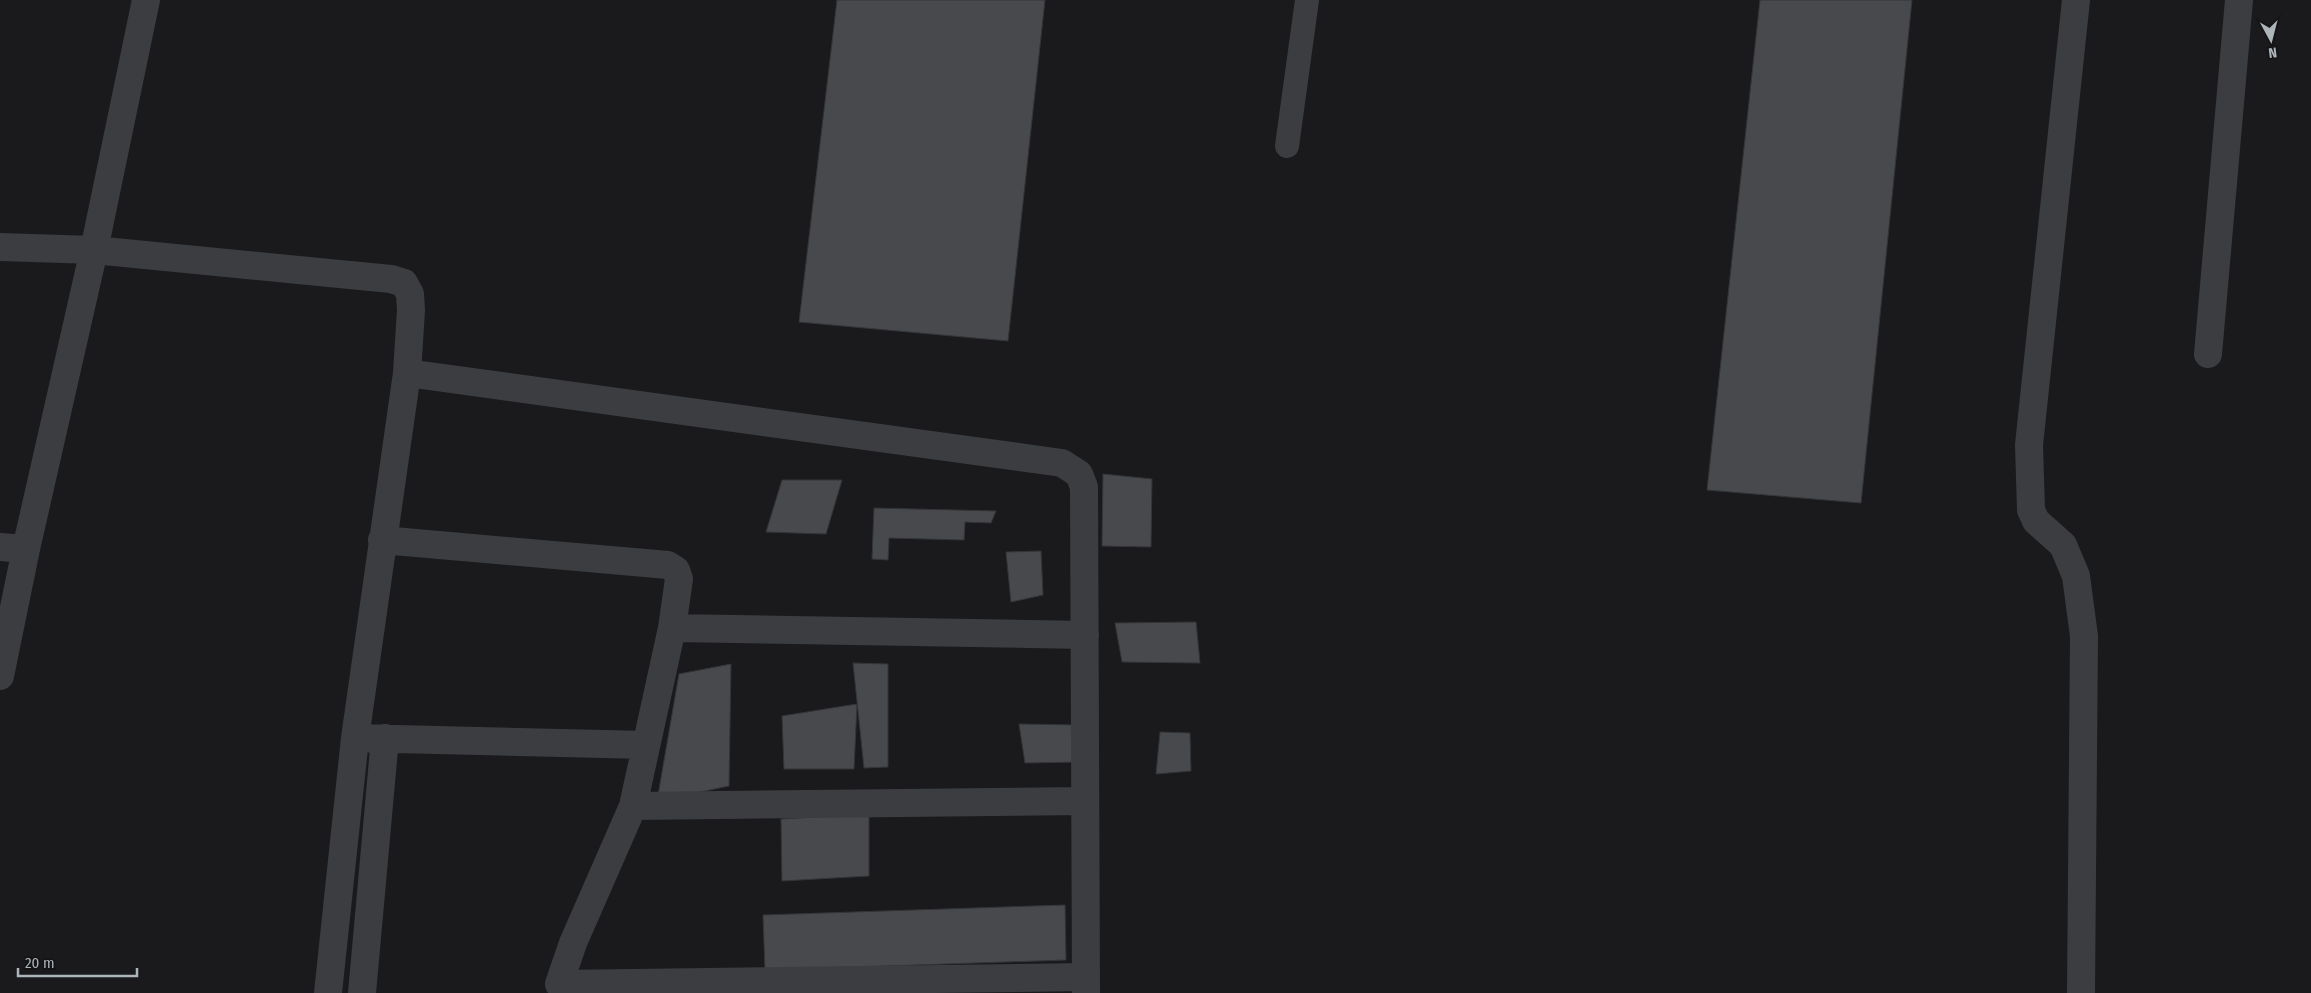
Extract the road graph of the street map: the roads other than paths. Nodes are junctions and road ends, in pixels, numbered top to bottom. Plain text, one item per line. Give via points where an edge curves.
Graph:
1 (146, 0) edge
2 (1308, 0) edge
3 (2076, 0) edge
4 (2239, 0) edge
5 (1287, 146) dead end
6 (0, 247) edge
7 (94, 250) junction
8 (2208, 354) dead end
9 (407, 373) junction
10 (382, 540) junction
11 (13, 548) edge
12 (672, 628) junction
13 (1085, 635) junction
14 (0, 676) edge
15 (355, 738) junction
16 (385, 738) junction
17 (646, 745) junction
18 (1085, 801) junction
19 (633, 806) junction
20 (1086, 985) edge
21 (558, 988) edge
22 (328, 993) edge
23 (362, 993) edge
24 (2081, 993) edge

1 - 7 street
2 - 5 lane
3 - 24 street via 2029,445 2029,491 2036,521 2062,545 2076,576 2084,636
4 - 8 street
6 - 7 street
7 - 9 street via 391,279 404,283 410,294 411,310
7 - 11 street
9 - 10 street
9 - 13 street via 1062,463 1079,474 1084,487
10 - 12 street via 668,565 676,570 680,579
10 - 15 street
11 - 14 street
12 - 13 street
12 - 17 street
13 - 18 street
15 - 16 street
15 - 22 street
16 - 17 street
16 - 23 street
17 - 19 street
18 - 19 street
18 - 20 street
19 - 21 street via 573,943
20 - 21 street

